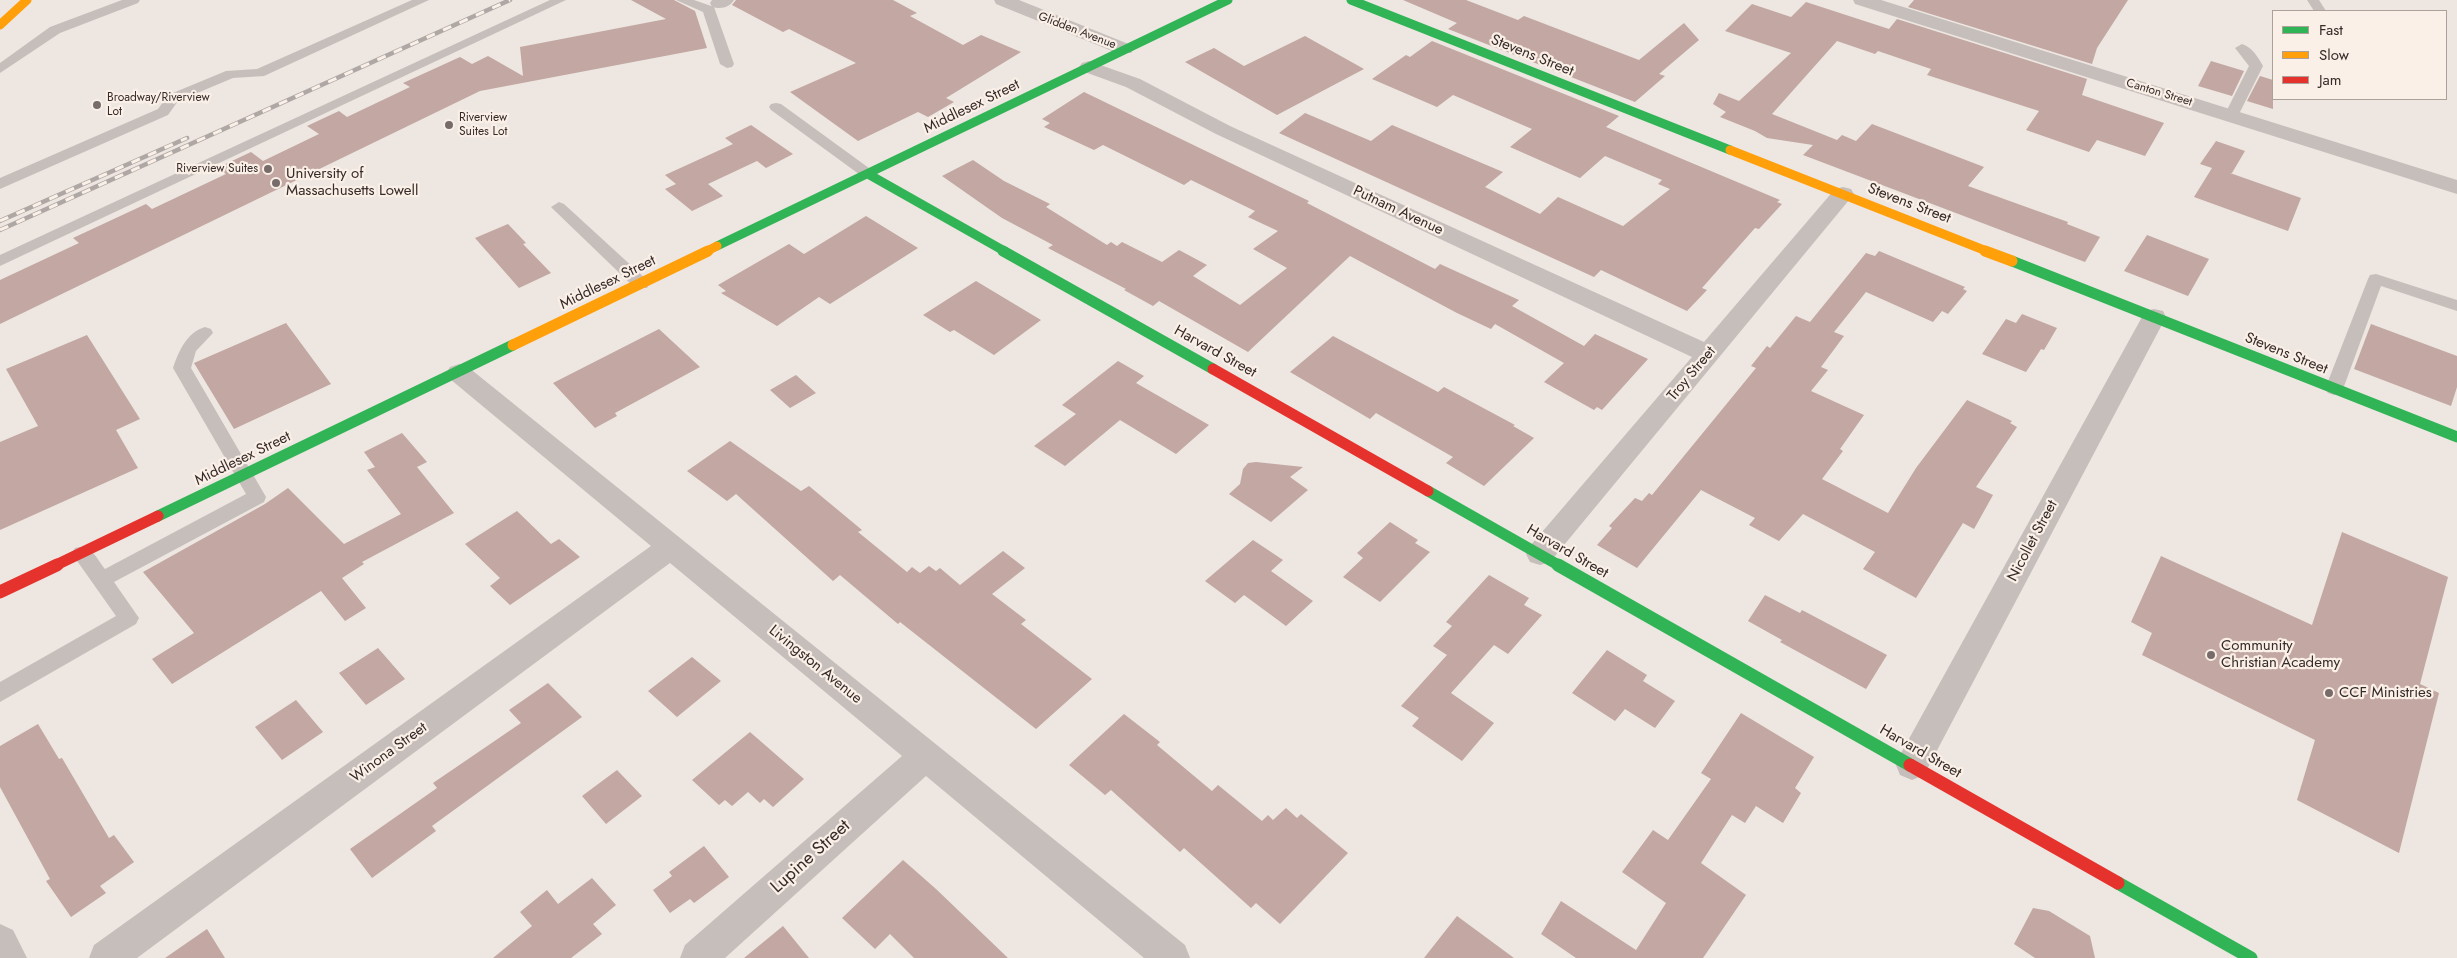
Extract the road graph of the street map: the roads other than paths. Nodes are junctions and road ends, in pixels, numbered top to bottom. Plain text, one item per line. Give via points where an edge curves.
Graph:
1 (27, 0) edge
2 (134, 0) edge
3 (423, 0) edge
4 (560, 0) edge
5 (682, 0) edge
6 (1003, 0) edge
7 (1228, 0) edge
8 (1351, 0) edge
9 (1862, 0) edge
10 (0, 25) edge
11 (2242, 48) dead end
12 (1124, 49) junction
13 (727, 64) dead end
14 (1089, 66) junction
15 (0, 69) edge
16 (776, 107) dead end
17 (2231, 116) junction
18 (868, 174) junction
19 (0, 184) edge
20 (2457, 187) edge
21 (1843, 194) junction
22 (559, 207) dead end
23 (0, 261) edge
24 (641, 284) junction
25 (2457, 306) edge
26 (2154, 317) junction
27 (205, 333) dead end
28 (1708, 354) junction
29 (459, 373) junction
30 (2334, 389) junction
31 (2457, 437) edge
32 (245, 475) junction
33 (671, 547) junction
34 (82, 553) junction
35 (1540, 554) junction
36 (101, 580) junction
37 (0, 592) edge
38 (0, 694) edge
39 (925, 756) junction
40 (1912, 765) junction
41 (0, 942) edge
42 (9, 958) edge
43 (107, 958) edge
44 (698, 958) edge
45 (1172, 958) edge
46 (2251, 958) edge

1 - 10 main road
2 - 15 lane via 55,30
3 - 19 lane via 259,72 231,74 173,98 163,112
4 - 23 lane
5 - 13 lane via 709,10
6 - 12 street, Glidden Avenue
7 - 12 main road, Middlesex Street
8 - 21 main road, Stevens Street
9 - 17 street, Canton Street
11 - 17 lane via 2256,66
12 - 14 main road, Middlesex Street
14 - 18 main road, Middlesex Street
14 - 28 street, Putnam Avenue via 1133,83 1224,130
16 - 18 lane
17 - 20 street, Canton Street
18 - 24 main road, Middlesex Street
18 - 35 main road, Harvard Street
21 - 26 main road, Stevens Street
21 - 28 street, Troy Street
22 - 24 lane
24 - 29 main road, Middlesex Street
25 - 30 lane via 2376,279
26 - 30 main road, Stevens Street
26 - 40 street, Nicollet Street
27 - 32 lane via 188,348 182,368
28 - 35 street, Troy Street
29 - 32 main road, Middlesex Street
29 - 33 street, Livingston Avenue
30 - 31 main road, Stevens Street
32 - 34 main road, Middlesex Street
32 - 36 lane via 257,498
33 - 39 street, Livingston Avenue
33 - 43 street, Winona Street
34 - 36 lane
34 - 37 main road, Middlesex Street
35 - 40 main road, Harvard Street
36 - 38 lane via 129,618
39 - 44 street, Lupine Street
39 - 45 street, Livingston Avenue
40 - 46 main road, Harvard Street
41 - 42 street

